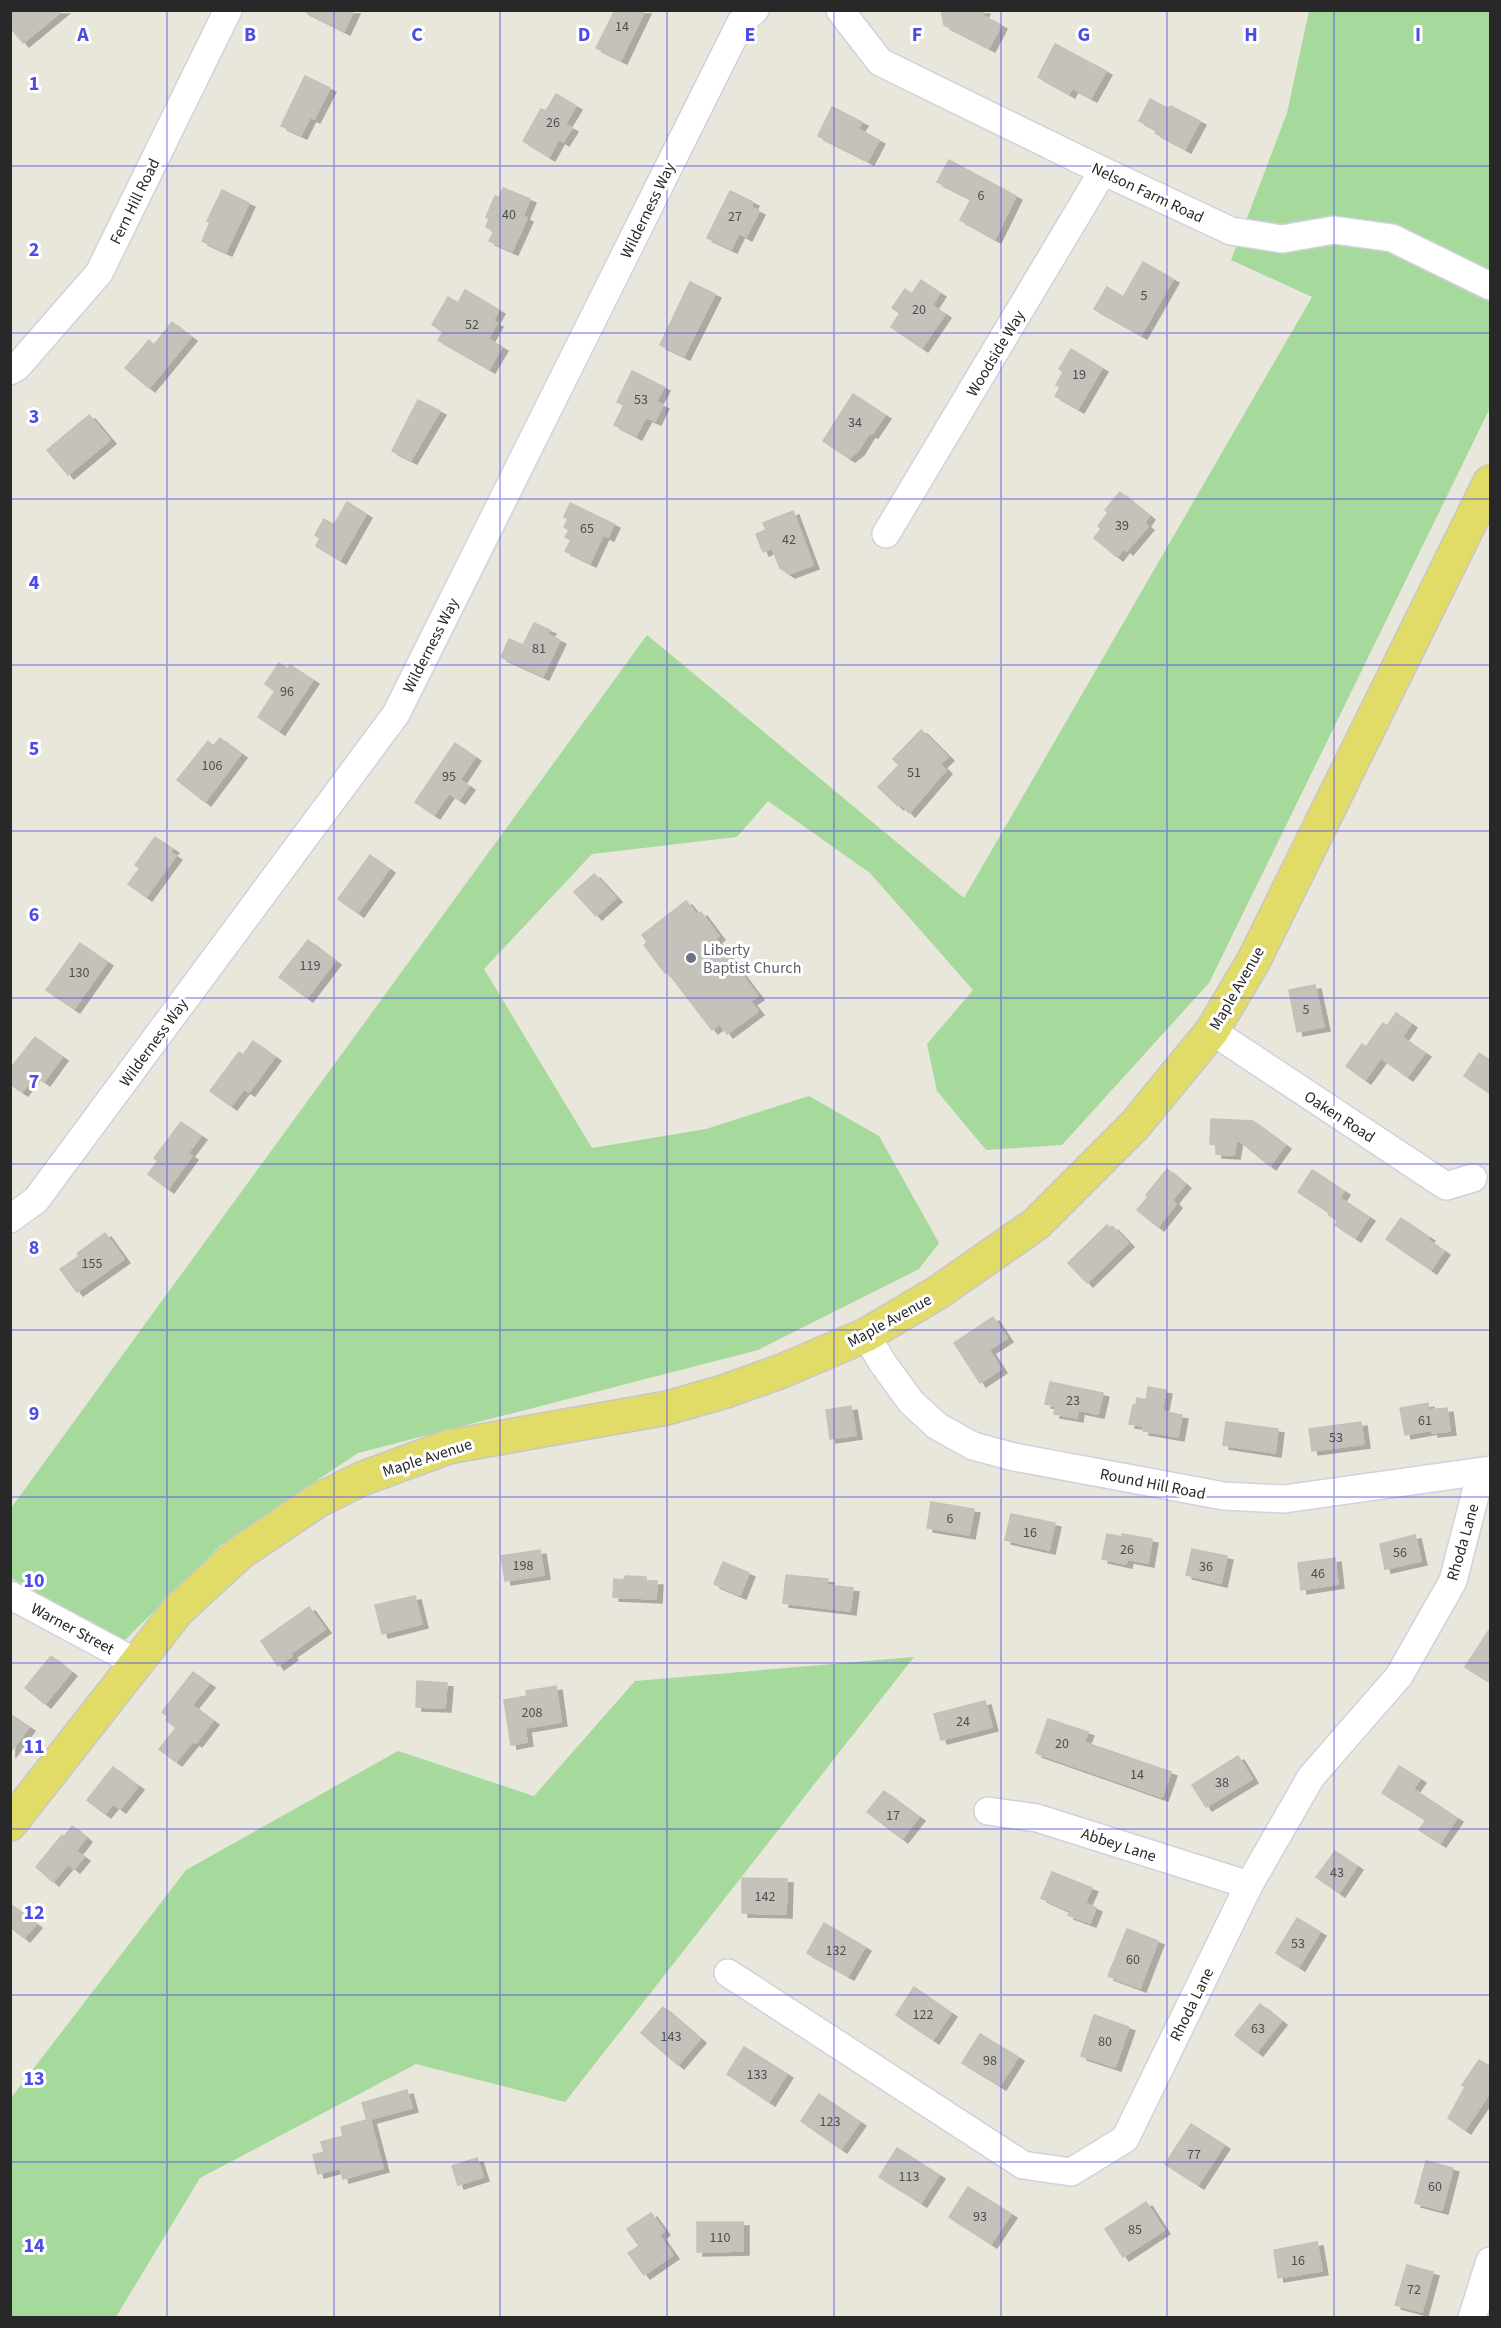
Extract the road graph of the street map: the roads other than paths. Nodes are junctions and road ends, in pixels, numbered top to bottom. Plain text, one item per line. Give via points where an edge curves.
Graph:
1 (228, 10) edge
2 (755, 10) edge
3 (840, 10) edge
4 (1103, 171) junction
5 (1491, 285) edge
6 (10, 371) edge
7 (1491, 482) edge
8 (886, 534) dead end
9 (1212, 1031) junction
10 (1473, 1178) dead end
11 (10, 1219) edge
12 (866, 1335) junction
13 (1486, 1471) edge
14 (10, 1595) edge
15 (135, 1662) junction
16 (988, 1811) dead end
17 (10, 1824) edge
18 (1249, 1885) junction
19 (728, 1973) dead end
20 (1491, 2261) edge
21 (1472, 2318) edge

1 - 6 street, Fern Hill Road via 99,273
2 - 11 street, Wilderness Way via 741,22 396,714 36,1200
3 - 4 street, Nelson Farm Road via 880,62
4 - 5 street, Nelson Farm Road via 1231,231 1282,239 1334,230 1392,238
4 - 8 street, Woodside Way
7 - 9 main road, Maple Avenue via 1254,960
9 - 10 street, Oaken Road via 1446,1185
9 - 12 main road, Maple Avenue via 1136,1125 1035,1224 937,1293
12 - 13 street, Round Hill Road via 911,1401 938,1426 973,1446 1014,1457 1224,1496 1284,1499
12 - 15 main road, Maple Avenue via 782,1371 690,1402 448,1447 361,1479 317,1501 240,1553 178,1610
13 - 18 street, Rhoda Lane via 1453,1581 1399,1676 1311,1777
14 - 15 street, Warner Street
15 - 17 main road, Maple Avenue
16 - 18 street, Abbey Lane via 1036,1818
18 - 19 street, Rhoda Lane via 1125,2139 1071,2172 1023,2165
20 - 21 street

